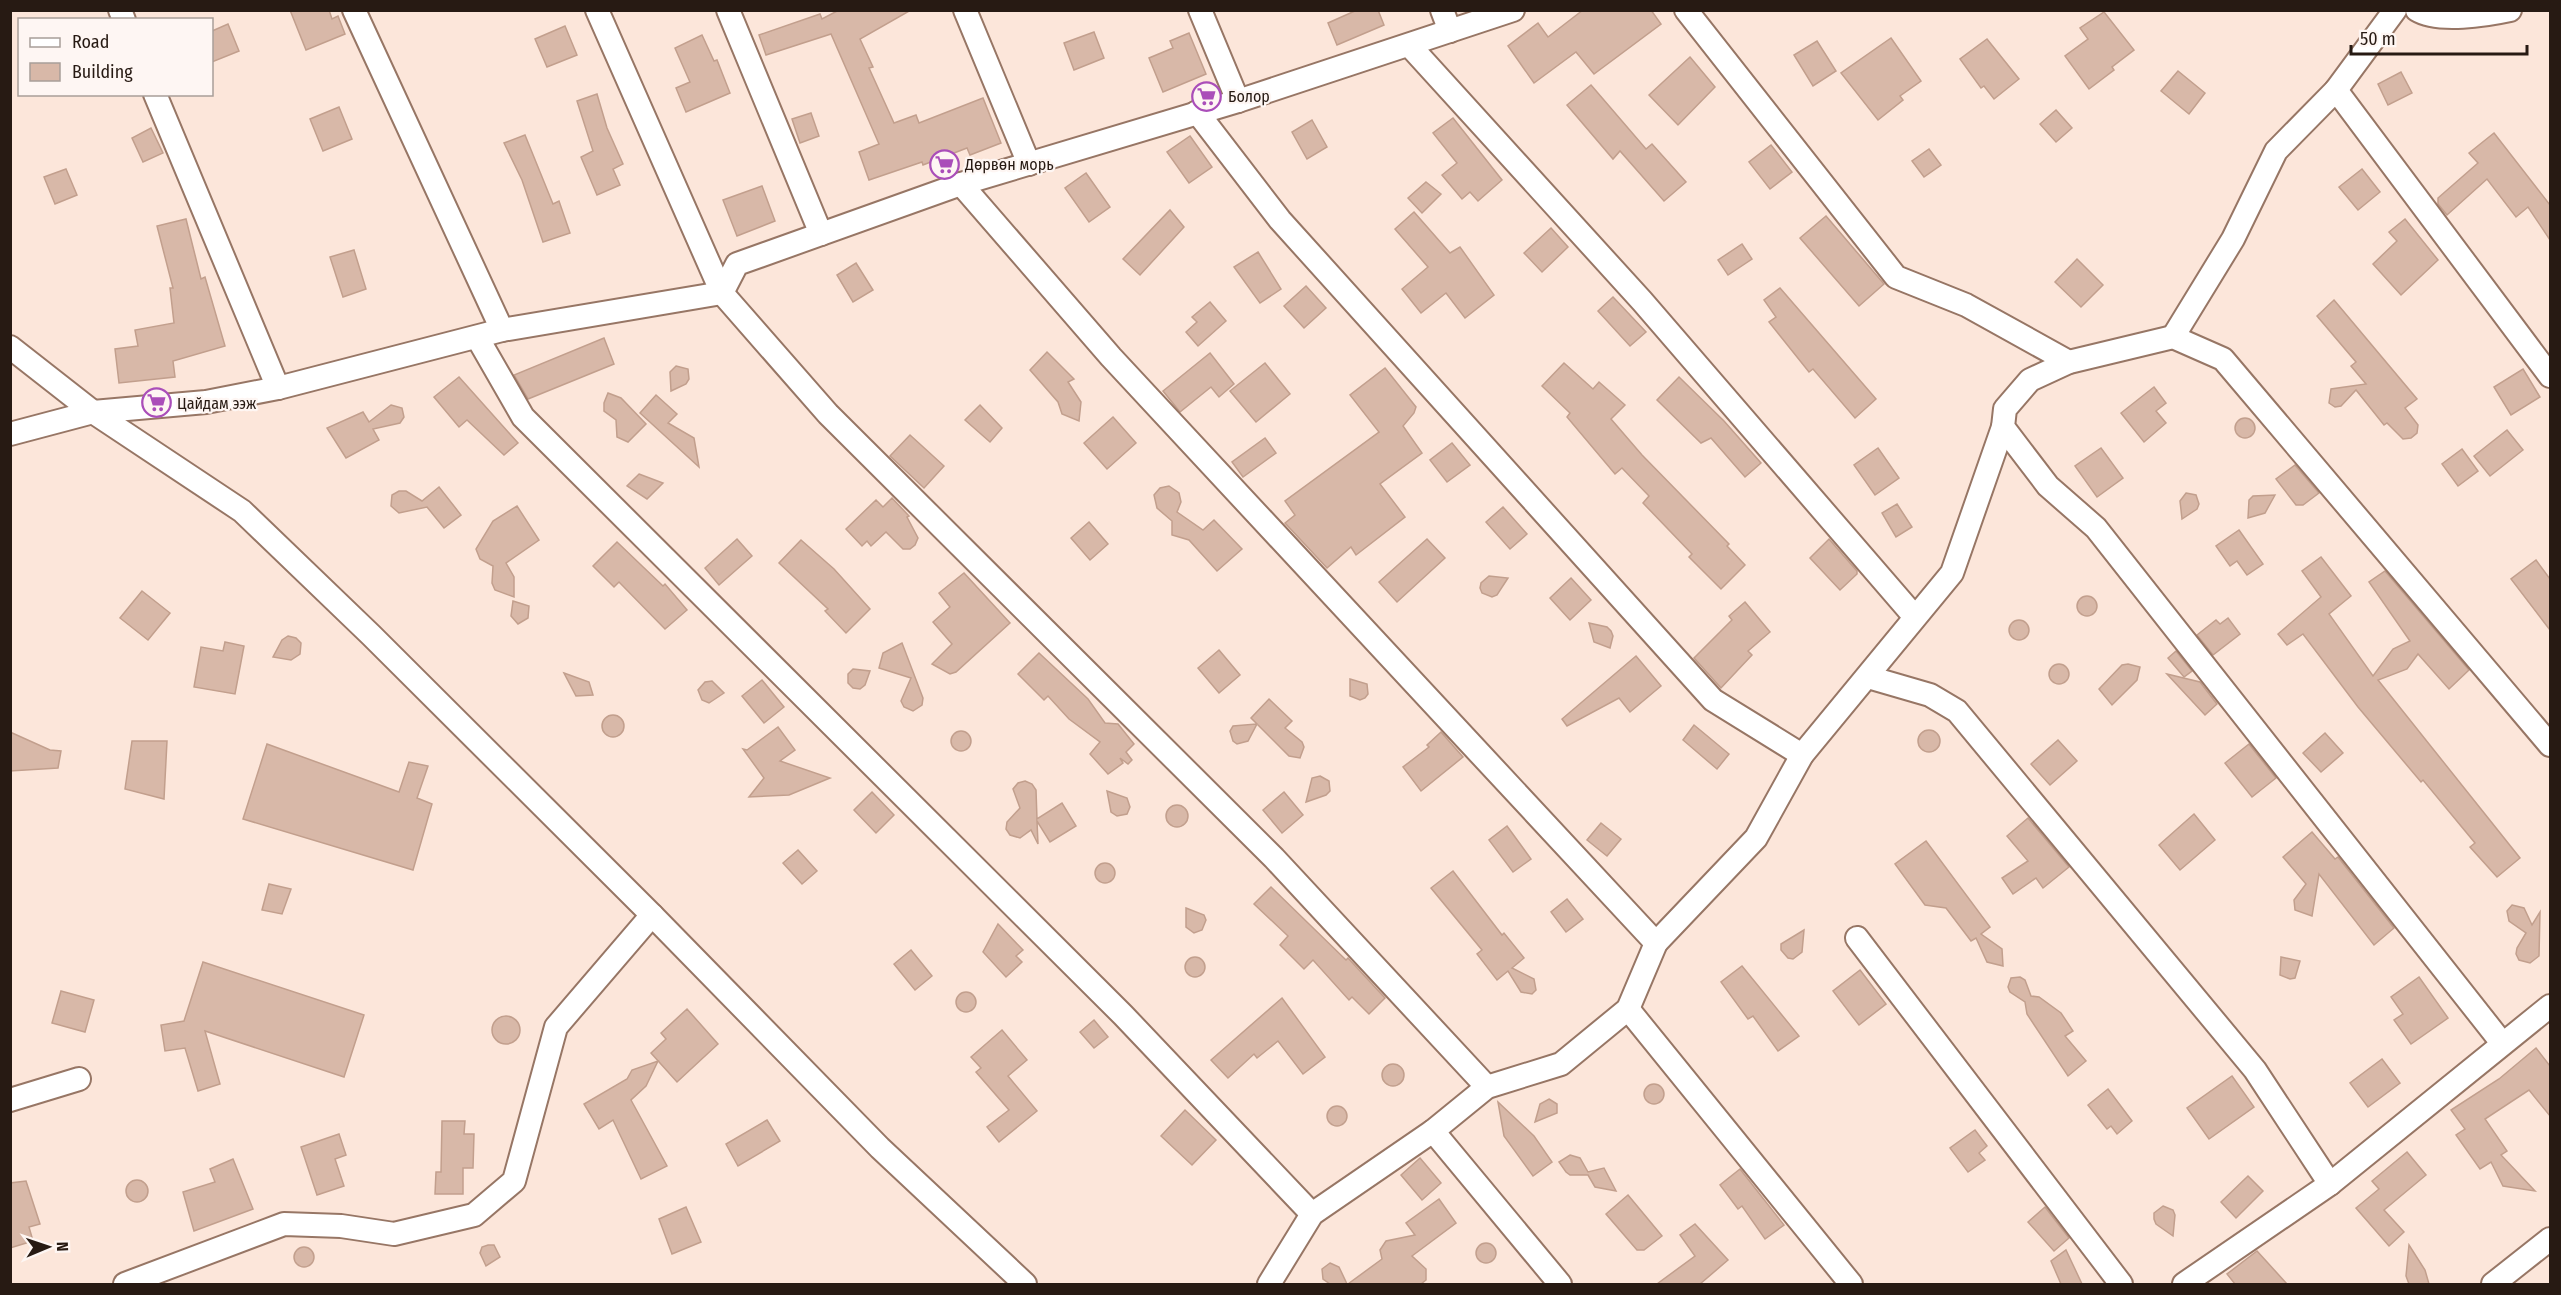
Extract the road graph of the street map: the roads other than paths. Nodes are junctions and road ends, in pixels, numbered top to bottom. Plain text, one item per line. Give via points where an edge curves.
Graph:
1 (354, 10) edge
2 (597, 10) edge
3 (728, 10) edge
4 (965, 10) edge
5 (1200, 10) edge
6 (1514, 10) edge
7 (1686, 10) edge
8 (2395, 10) edge
9 (2418, 10) edge
10 (2510, 10) edge
11 (1446, 21) edge
12 (1410, 46) junction
13 (2336, 90) junction
14 (156, 96) edge
15 (1238, 101) junction
16 (1197, 112) junction
17 (1029, 164) junction
18 (961, 184) junction
19 (821, 234) junction
20 (722, 293) junction
21 (502, 330) junction
22 (477, 337) junction
23 (2173, 337) junction
24 (10, 347) edge
25 (2069, 362) junction
26 (2550, 376) edge
27 (278, 388) junction
28 (93, 412) junction
29 (2003, 426) junction
30 (10, 434) edge
31 (1914, 616) junction
32 (1868, 677) junction
33 (2550, 745) edge
34 (1802, 755) junction
35 (652, 915) junction
36 (1857, 938) dead end
37 (1656, 943) junction
38 (2550, 1006) edge
39 (1628, 1009) junction
40 (2502, 1043) junction
41 (79, 1079) dead end
42 (1487, 1087) junction
43 (10, 1100) edge
44 (1433, 1131) junction
45 (2330, 1184) junction
46 (1312, 1214) junction
47 (2550, 1239) edge
48 (125, 1284) edge
49 (1026, 1284) edge
50 (1269, 1284) edge
51 (1560, 1284) edge
52 (1851, 1284) edge
53 (2121, 1284) edge
54 (2184, 1284) edge
55 (2493, 1284) edge

1 - 21 street
2 - 20 street
3 - 19 street
4 - 17 street
5 - 15 street
6 - 11 street
7 - 25 street via 1896,277 1966,306
8 - 13 street
9 - 10 street via 2481,16
11 - 12 street
12 - 15 street
12 - 31 street via 1642,301
13 - 23 street via 2276,151 2233,239
13 - 26 street
14 - 27 street
15 - 16 street
16 - 17 street
16 - 34 street via 1280,220 1713,700
17 - 18 street
18 - 19 street
18 - 37 street via 1111,357
19 - 20 street via 737,264
20 - 21 street
20 - 42 street via 828,414 1274,858
21 - 22 street
22 - 27 street
22 - 46 street via 523,417 1123,1015
23 - 25 street
23 - 33 street via 2223,360
24 - 28 street
25 - 29 street via 2030,380 2006,409
27 - 28 street via 206,402
28 - 30 street
28 - 35 street via 242,511
29 - 31 street via 1952,573
29 - 40 street via 2048,486 2096,528
31 - 32 street
32 - 34 street
32 - 45 street via 1930,695 1958,711 2255,1070
34 - 37 street via 1756,838
35 - 48 street via 556,1027 514,1181 474,1215 394,1234 284,1224
35 - 49 street via 880,1148
36 - 53 street
37 - 39 street
38 - 40 street
39 - 42 street via 1561,1064
39 - 52 street
40 - 45 street
41 - 43 street
42 - 44 street
44 - 46 street
44 - 51 street
45 - 54 street
46 - 50 street
47 - 55 street

